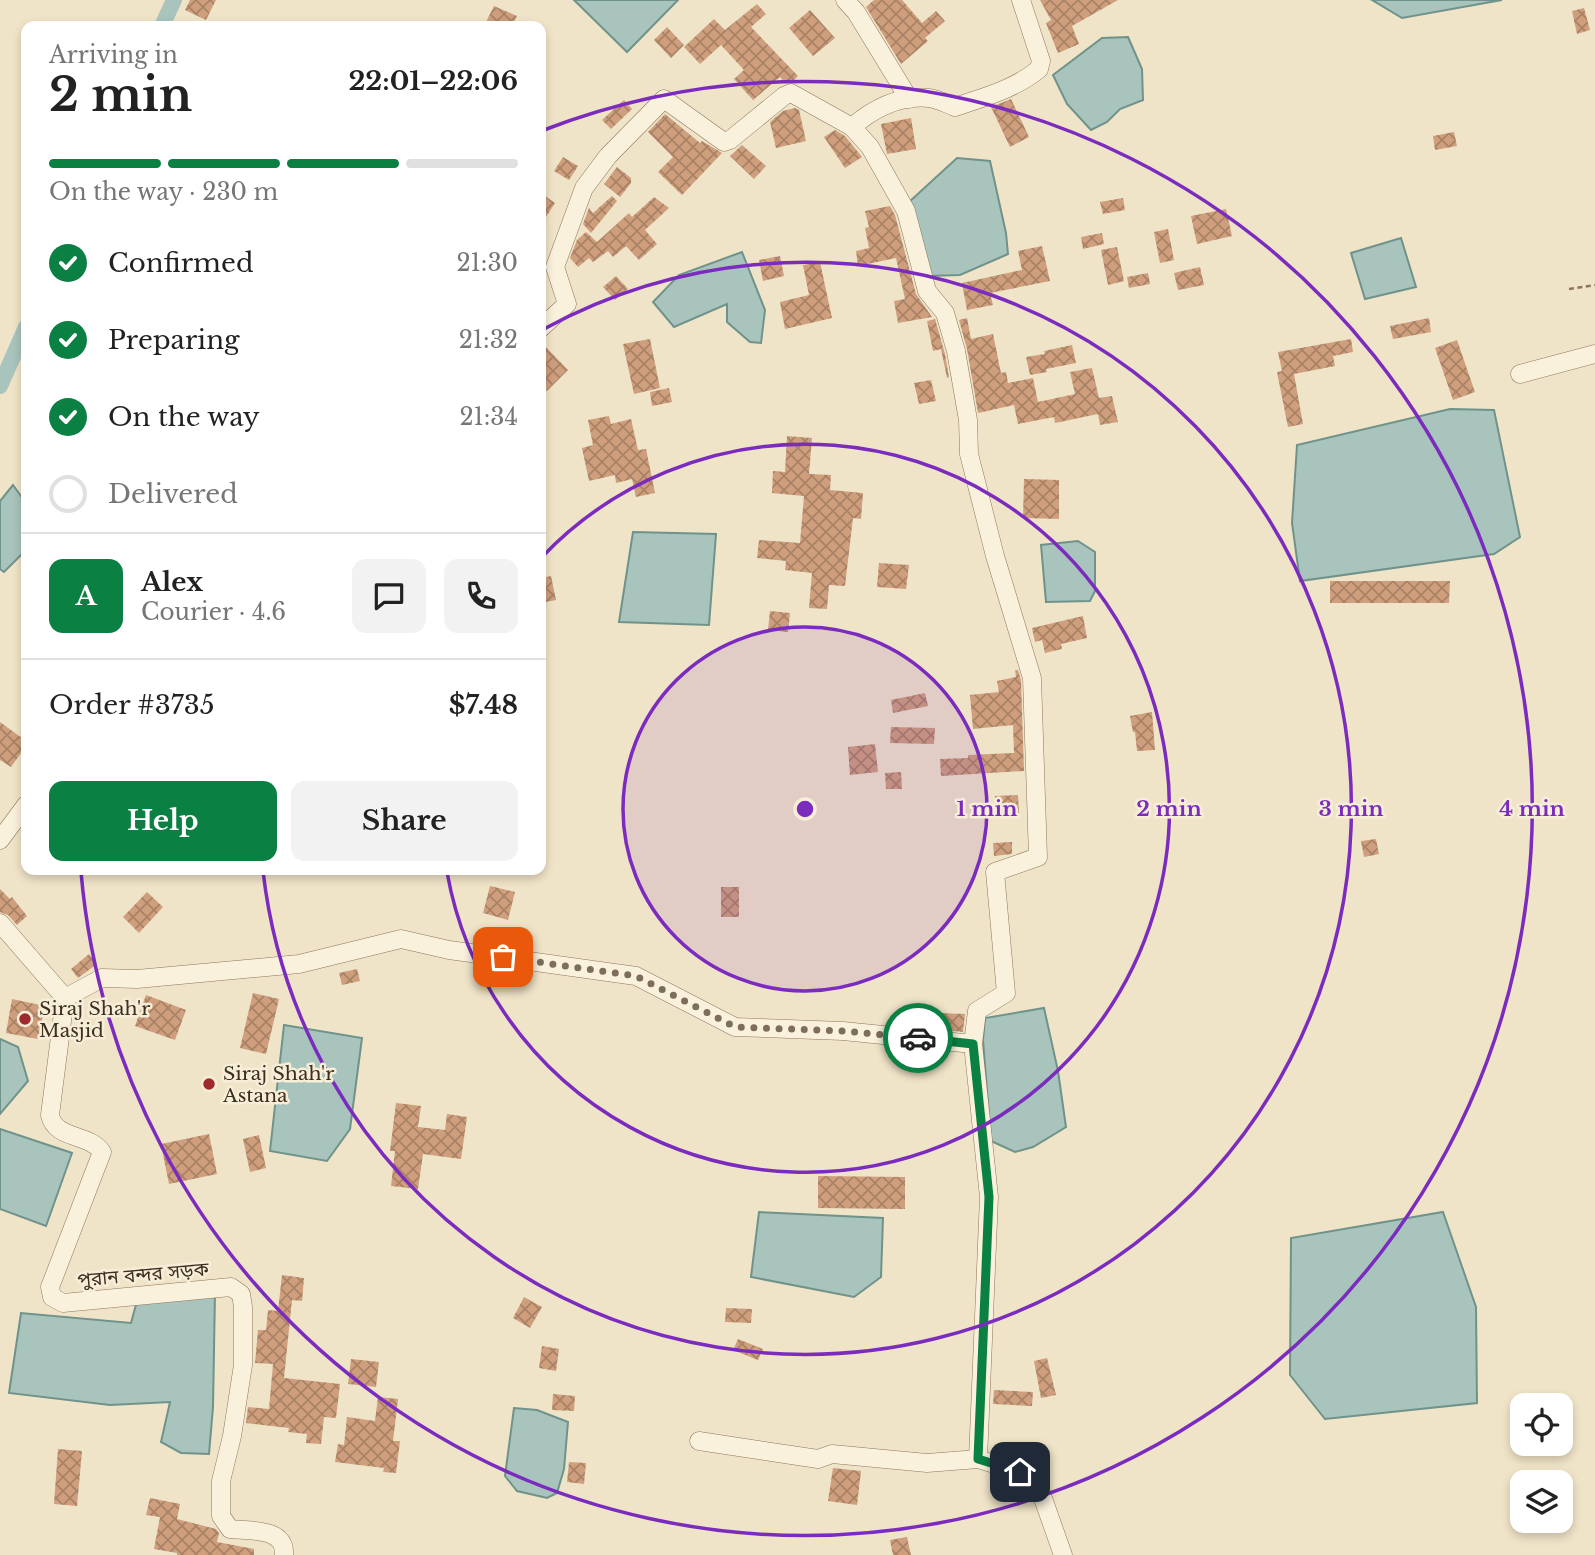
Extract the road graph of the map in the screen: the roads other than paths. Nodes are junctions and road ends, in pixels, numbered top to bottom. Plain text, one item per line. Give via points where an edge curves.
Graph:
1 (845, 0) edge
2 (1021, 0) edge
3 (909, 99) junction
4 (852, 127) junction
5 (546, 323) edge
6 (1595, 354) edge
7 (1520, 374) dead end
8 (21, 812) edge
9 (0, 840) edge
10 (0, 923) edge
11 (65, 998) junction
12 (973, 1044) junction
13 (699, 1441) dead end
14 (978, 1459) junction
15 (284, 1555) edge
16 (1063, 1555) edge

1 - 3 street
2 - 3 street via 1041,61 1029,78 956,107 931,98
3 - 4 street via 880,107
4 - 5 street via 791,93 724,142 664,99 608,156 584,188 555,267 567,304
4 - 12 street via 870,147 906,211 927,291 944,313 961,375 969,454 1032,678 1038,857 995,872 1006,993 976,1011
6 - 7 street
8 - 9 street
10 - 11 street
11 - 12 street via 102,978 299,964 401,939 636,976 735,1027 843,1031
11 - 15 street, পুরান বন্দর সড়ক via 50,1115 57,1130 97,1145 102,1152 50,1287 52,1297 63,1303 231,1287 241,1294 243,1364 220,1481 221,1516 230,1529 271,1533 280,1540
12 - 14 street via 989,1197
13 - 14 street via 818,1459 832,1454 927,1463
14 - 16 street via 1020,1472 1039,1487

